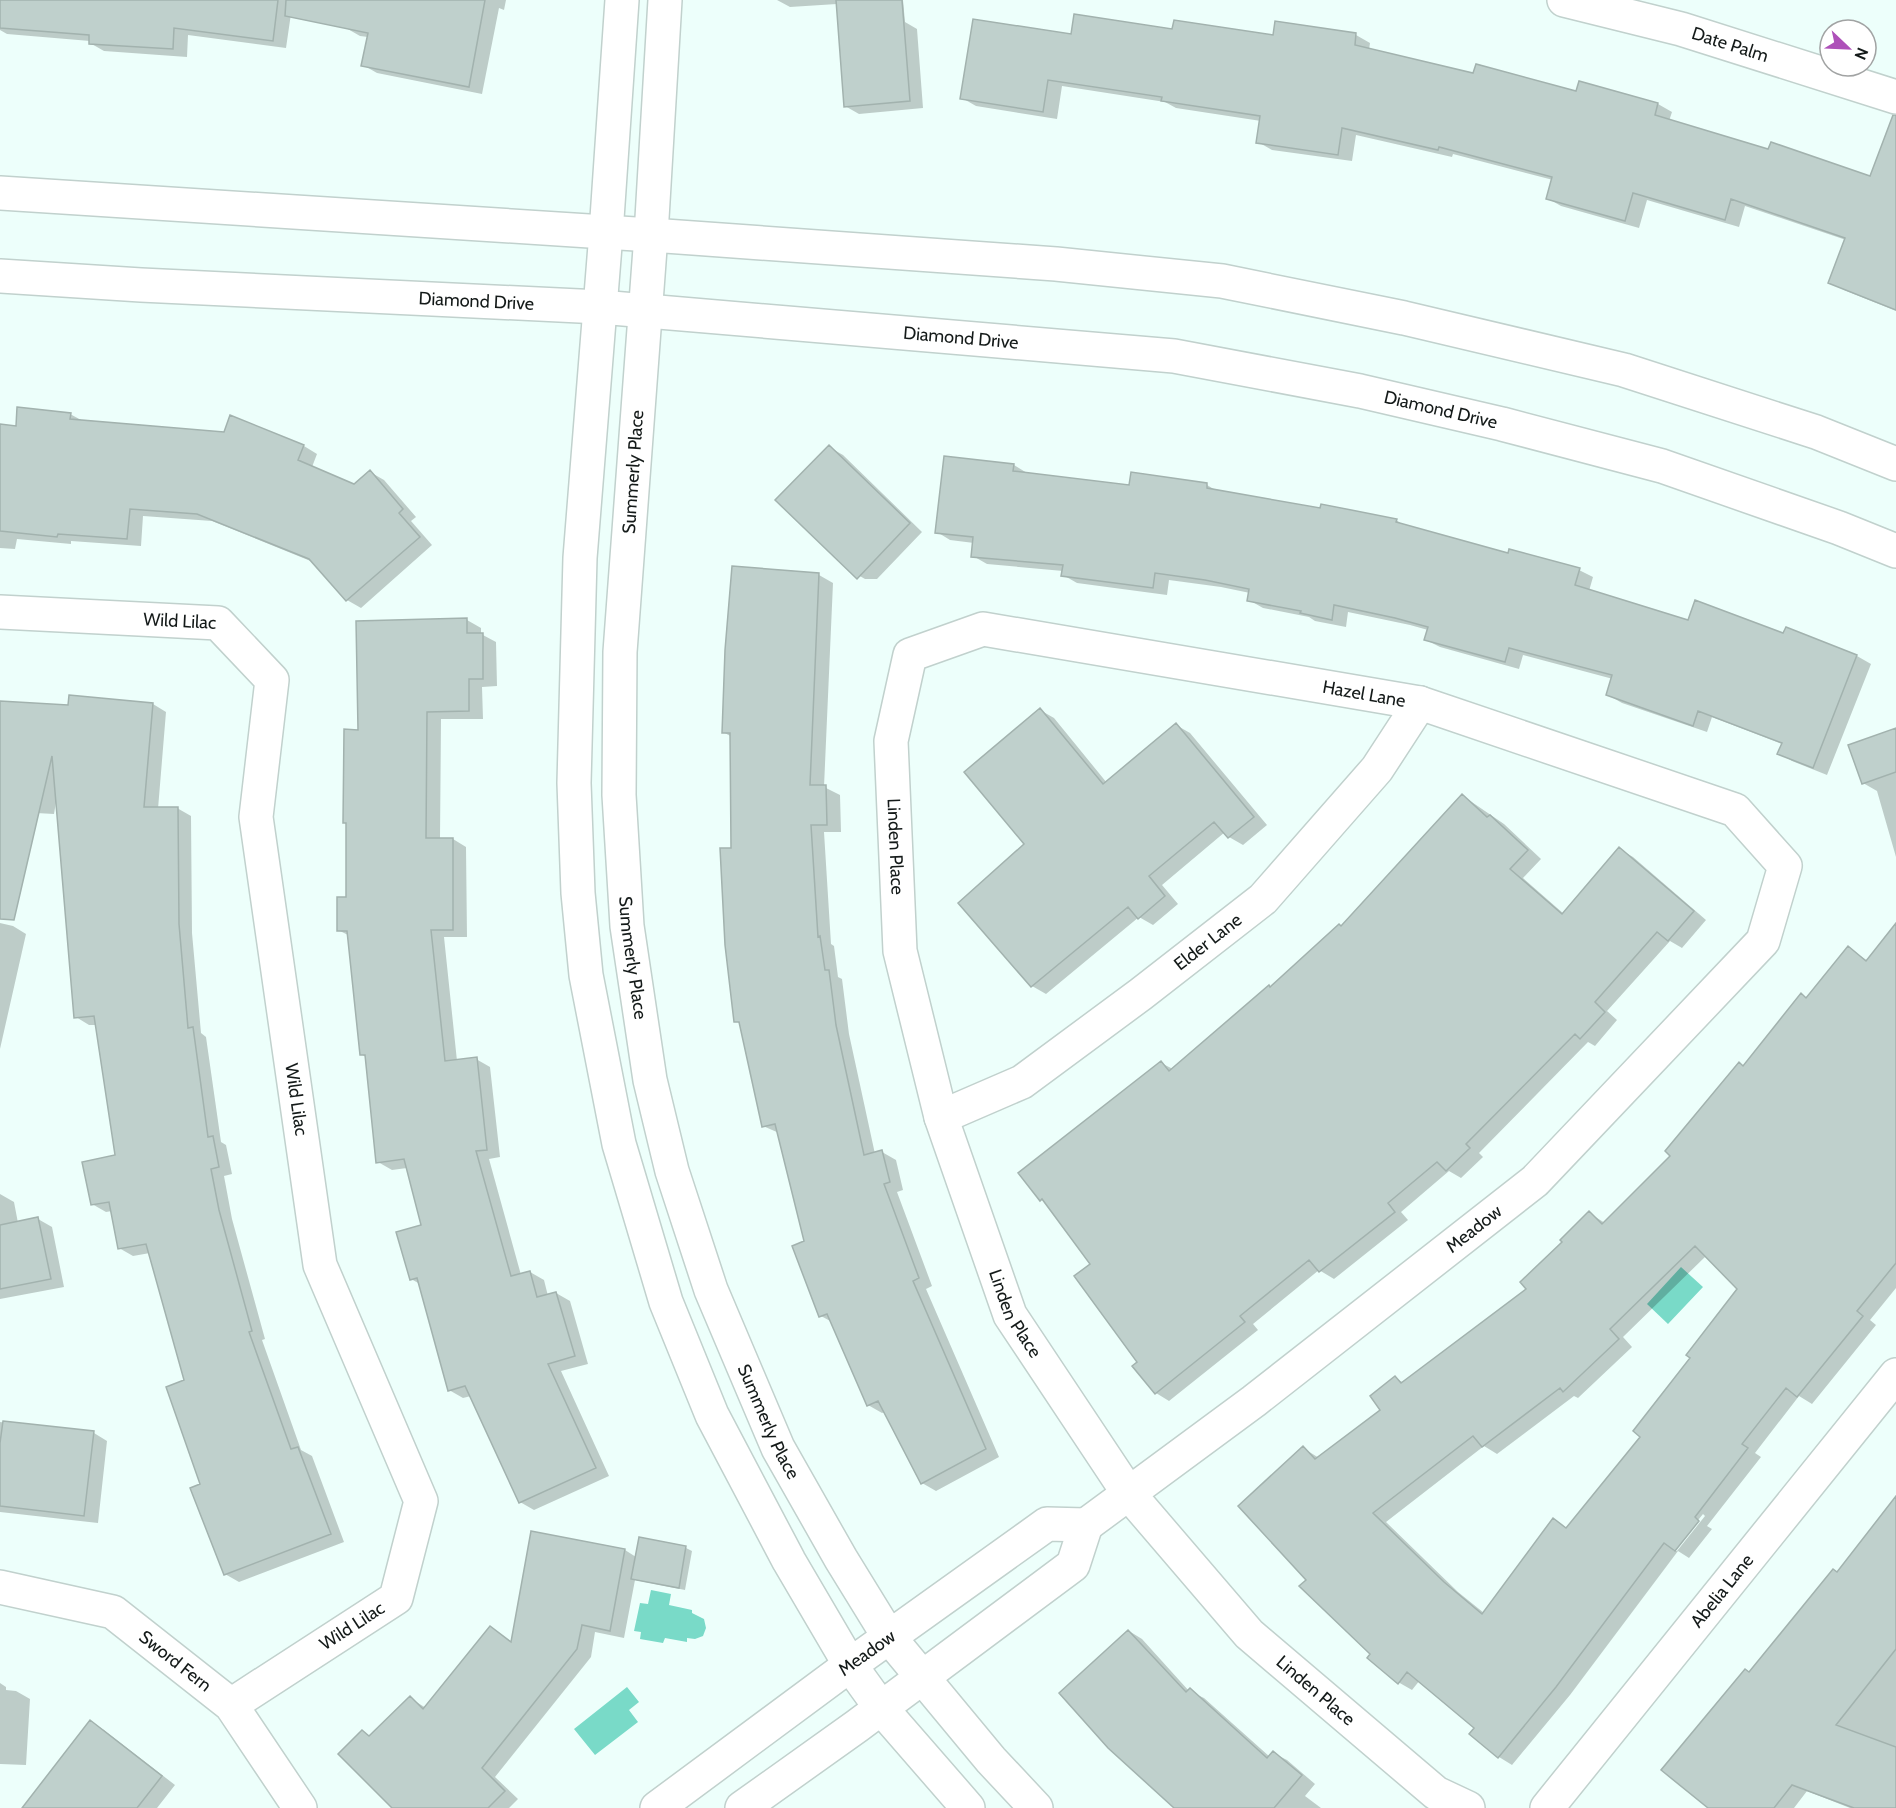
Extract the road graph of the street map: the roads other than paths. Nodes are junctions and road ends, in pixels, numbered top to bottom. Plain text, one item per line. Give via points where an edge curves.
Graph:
1 (622, 0) edge
2 (665, 0) edge
3 (1564, 0) edge
4 (1896, 97) edge
5 (0, 194) edge
6 (606, 233) junction
7 (651, 235) junction
8 (0, 276) edge
9 (600, 307) junction
10 (644, 312) junction
11 (1896, 464) edge
12 (1896, 551) edge
13 (0, 612) edge
14 (910, 655) joint
15 (1420, 703) junction
16 (1785, 866) joint
17 (941, 1117) junction
18 (1896, 1374) edge
19 (1129, 1494) junction
20 (1086, 1525) junction
21 (0, 1587) edge
22 (889, 1637) junction
23 (850, 1665) junction
24 (922, 1677) junction
25 (231, 1705) junction
26 (881, 1708) junction
27 (300, 1808) edge
28 (657, 1808) edge
29 (742, 1808) edge
30 (968, 1808) edge
31 (1036, 1808) edge
32 (1467, 1808) edge
33 (1547, 1808) edge

1 - 6 street
2 - 7 street, Summerly Place
3 - 4 street, Date Palm via 1681,29
5 - 6 street
6 - 7 street
6 - 9 street
7 - 10 street, Summerly Place
7 - 11 street via 1056,264 1222,281 1404,318 1624,370 1816,432
8 - 9 street, Diamond Drive
9 - 10 street, Diamond Drive
9 - 23 street via 580,558 574,783 586,975 619,1144 666,1302 712,1415 789,1562
10 - 12 street, Diamond Drive via 1174,356 1360,391 1662,466
10 - 22 street, Summerly Place via 620,652 619,795 627,926 650,1080 672,1171 711,1290 778,1448
13 - 25 street, Wild Lilac via 218,623 272,680 256,816 320,1265 421,1501 396,1598
14 - 15 street, Hazel Lane via 983,629
14 - 17 street, Linden Place via 891,741 900,951
15 - 16 street, Hazel Lane via 1734,810
15 - 17 street, Elder Lane via 1377,769 1263,899 1022,1082
16 - 19 street, Meadow via 1763,941 1535,1181
17 - 19 street, Linden Place via 1010,1315
18 - 33 street, Abelia Lane
19 - 20 street, Meadow
19 - 32 street, Linden Place via 1249,1634 1436,1793
20 - 22 street, Meadow via 1047,1524
20 - 24 street via 1073,1565
21 - 25 street, Sword Fern via 113,1612
22 - 23 street, Meadow
22 - 24 street, Summerly Place
23 - 26 street
23 - 28 street, Meadow
24 - 26 street
24 - 31 street, Summerly Place
25 - 27 street, Sword Fern
26 - 29 street
26 - 30 street

